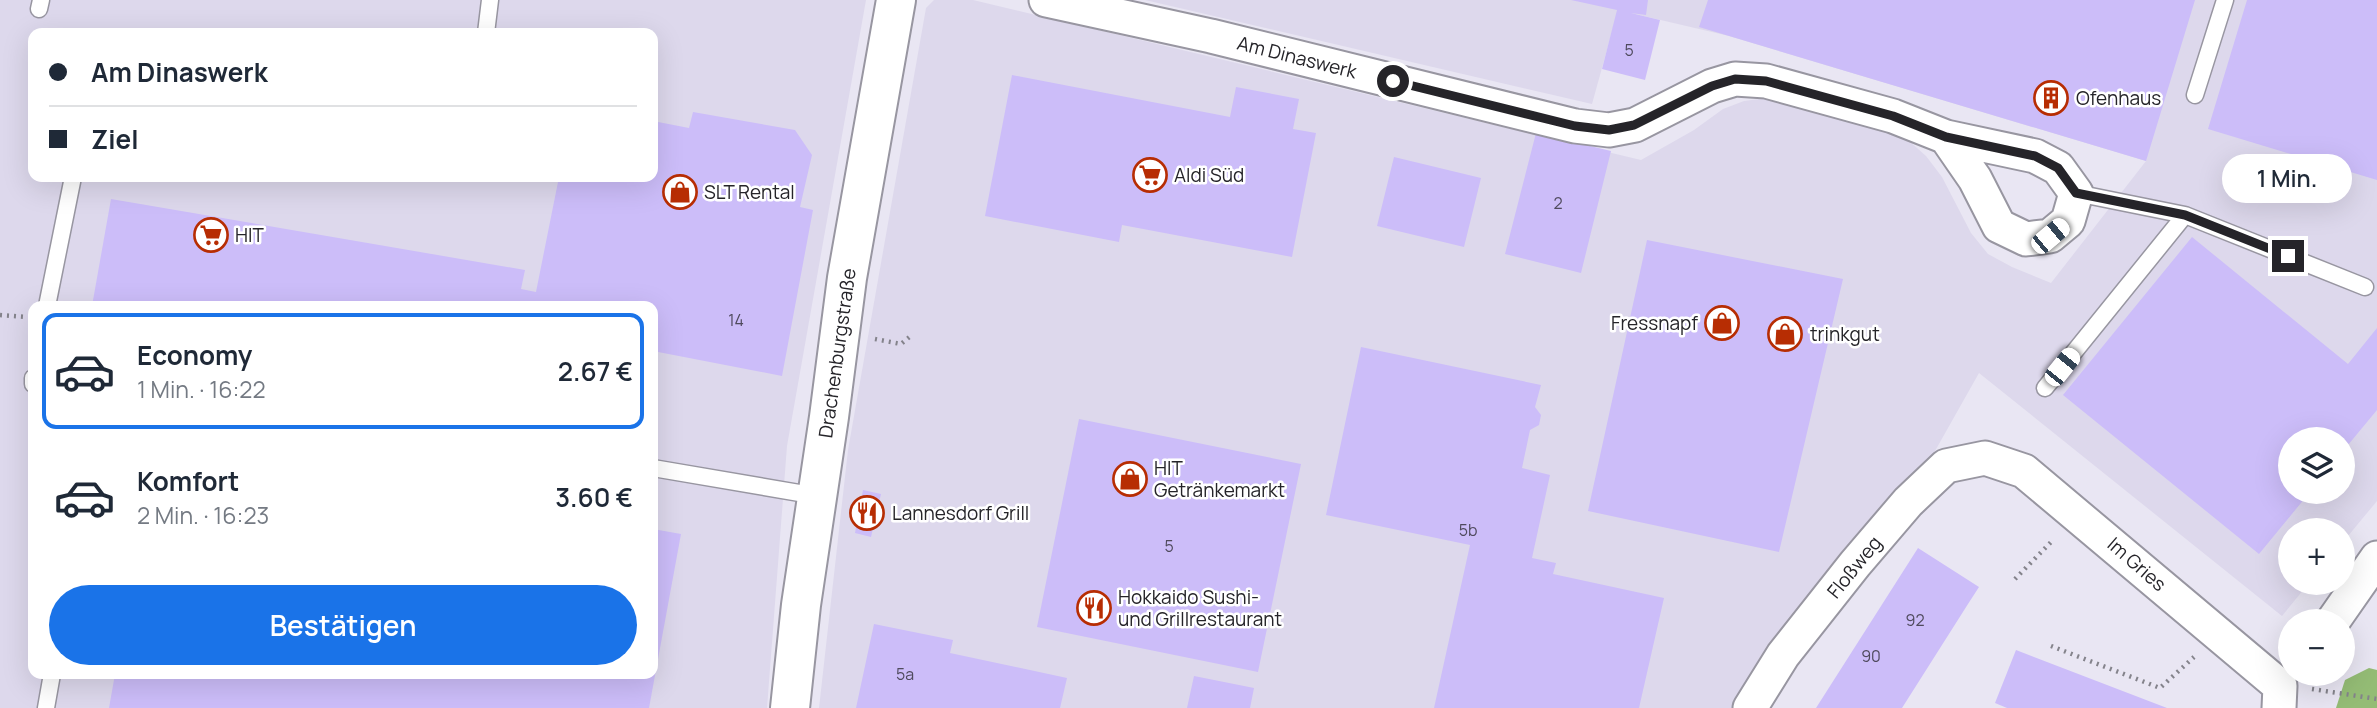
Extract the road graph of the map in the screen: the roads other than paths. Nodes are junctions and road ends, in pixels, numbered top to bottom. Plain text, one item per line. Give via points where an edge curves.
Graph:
1 (490, 0) edge
2 (896, 0) edge
3 (1046, 0) edge
4 (2225, 0) edge
5 (487, 28) edge
6 (2195, 95) dead end
7 (1946, 137) junction
8 (72, 182) edge
9 (2076, 193) junction
10 (2185, 215) junction
11 (2365, 287) dead end
12 (48, 301) edge
13 (2045, 388) dead end
14 (1985, 458) joint
15 (658, 469) edge
16 (817, 496) junction
17 (2377, 558) edge
18 (2341, 609) edge
19 (51, 679) edge
20 (2283, 689) edge
21 (46, 708) edge
22 (790, 708) edge
23 (1750, 708) edge

1 - 5 lane
2 - 16 street, Drachenburgstraße via 847,278
3 - 7 street, Am Dinaswerk via 1575,126 1609,130 1634,125 1735,79 1766,81 1893,116
4 - 6 lane
7 - 9 street, Am Dinaswerk via 2035,156 2058,168
7 - 9 street via 1999,226 2026,239 2050,236 2068,221
8 - 12 lane
9 - 10 lane
10 - 11 lane
10 - 13 lane
14 - 20 street, Im Gries via 2024,471
14 - 23 street, Floßweg via 1946,466 1909,502 1783,655
15 - 16 lane
16 - 22 street, Drachenburgstraße
17 - 18 street
19 - 21 lane

